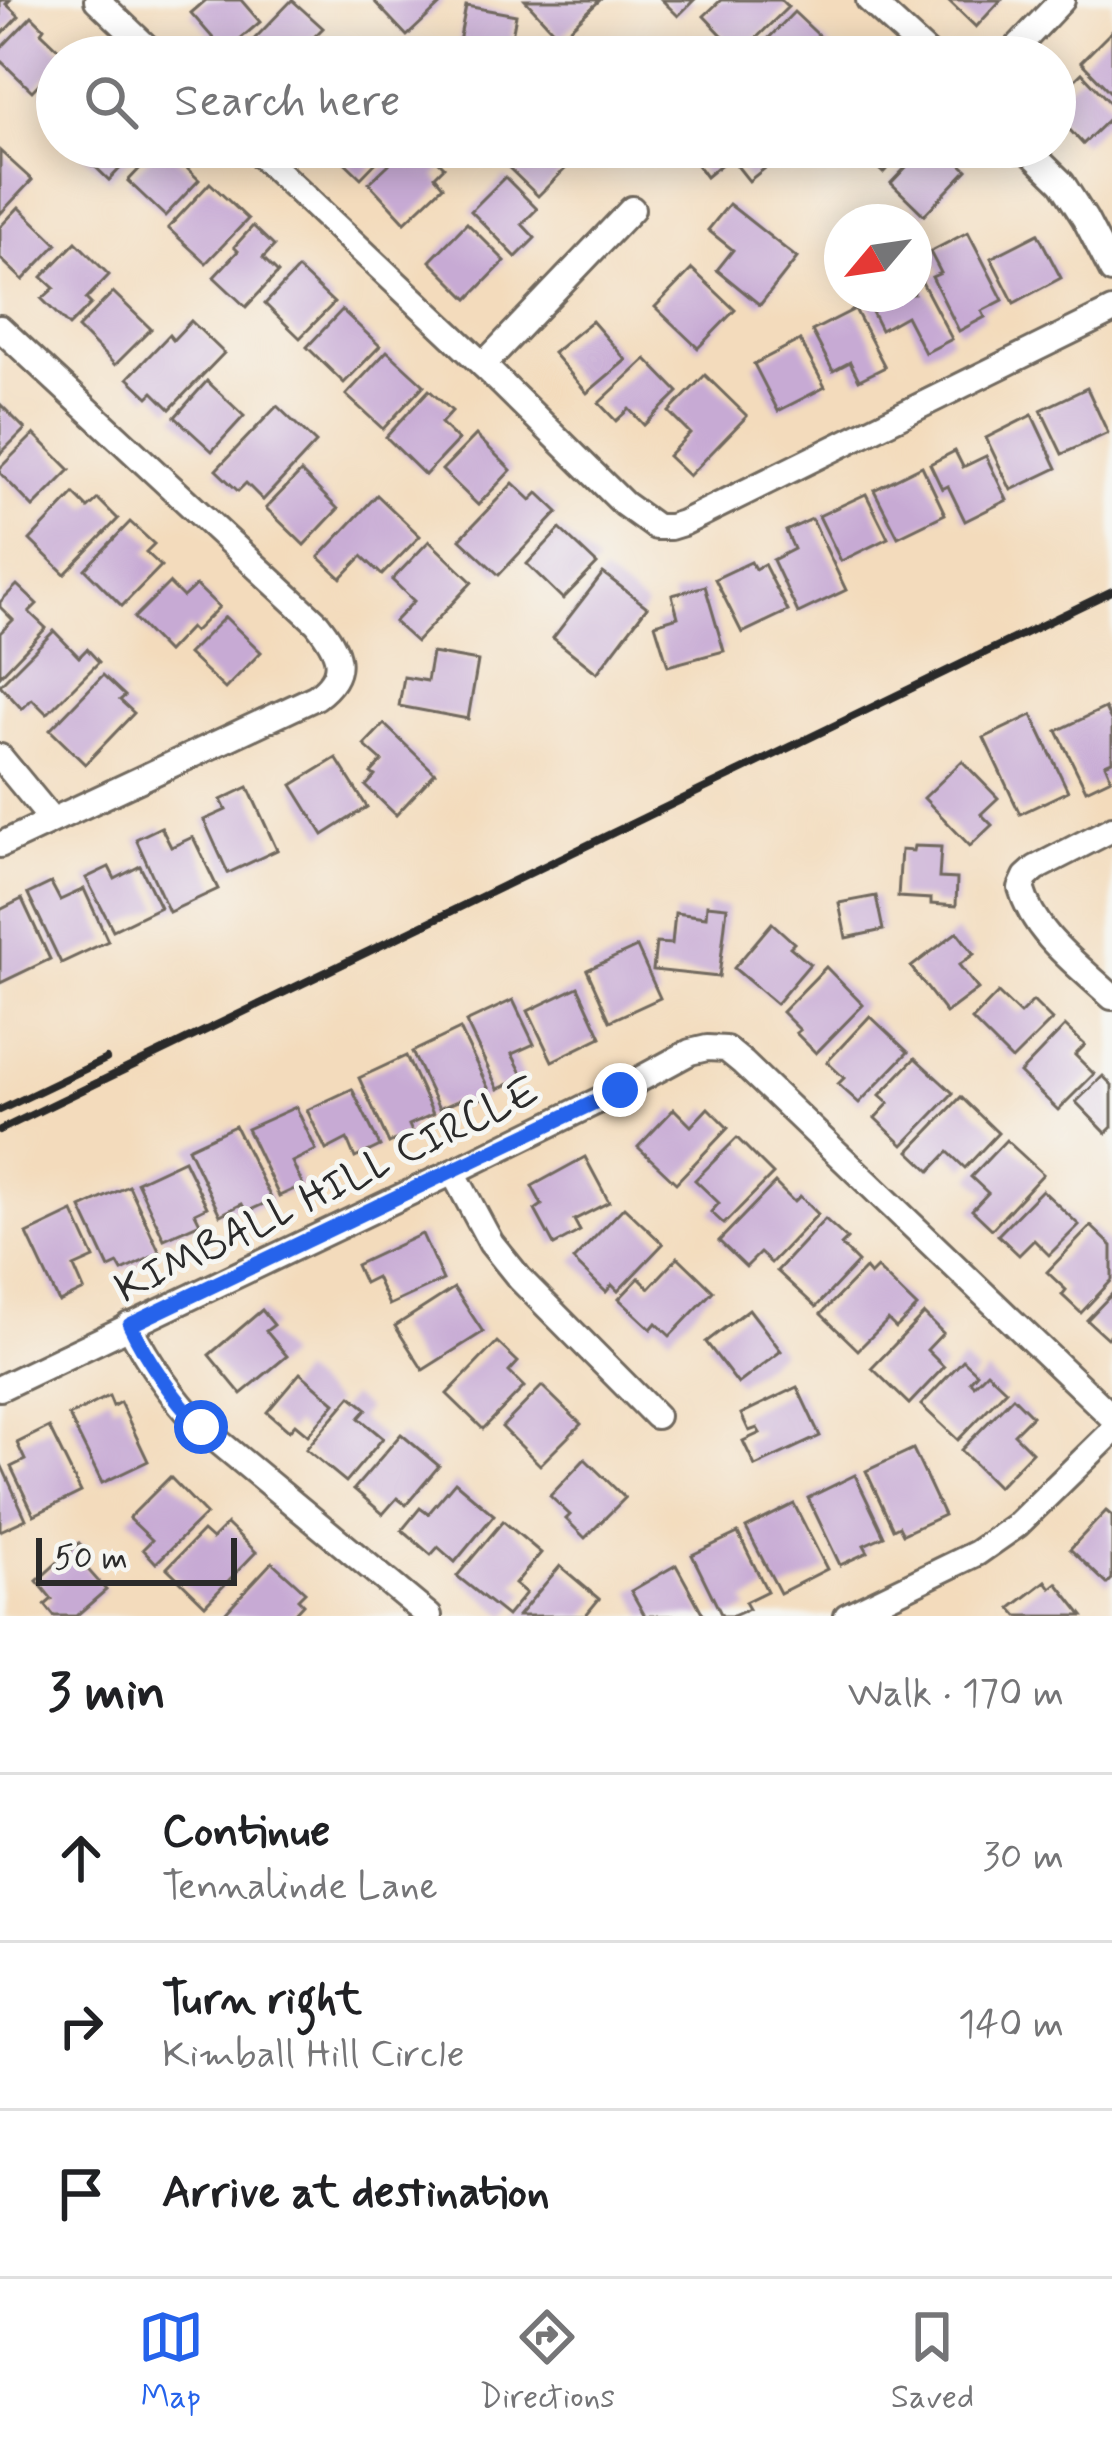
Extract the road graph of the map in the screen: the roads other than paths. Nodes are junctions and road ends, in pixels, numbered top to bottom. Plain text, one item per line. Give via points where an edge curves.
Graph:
1 (97, 0) edge
2 (869, 0) edge
3 (1062, 0) edge
4 (136, 36) edge
5 (908, 36) edge
6 (1028, 36) edge
7 (275, 168) edge
8 (1047, 168) edge
9 (632, 209) dead end
10 (1112, 271) edge
11 (1112, 310) edge
12 (0, 328) edge
13 (483, 365) junction
14 (0, 757) edge
15 (52, 820) junction
16 (1112, 829) edge
17 (0, 845) edge
18 (1112, 997) edge
19 (453, 1172) junction
20 (130, 1325) junction
21 (0, 1388) edge
22 (656, 1417) dead end
23 (1112, 1417) edge
24 (1112, 1432) edge
25 (429, 1616) edge
26 (847, 1616) edge

1 - 4 street
2 - 5 street
3 - 6 street
7 - 13 street
8 - 10 street
9 - 13 street
11 - 13 street via 670,527 624,504
12 - 15 street via 316,623 339,667 316,697
14 - 15 street
15 - 17 street
16 - 18 street via 1036,868 1021,888 1039,927
19 - 20 street, KIMBALL HILL CIRCLE
19 - 22 street via 520,1280
19 - 23 street, KIMBALL HILL CIRCLE via 690,1052 725,1049
20 - 21 street, KIMBALL HILL CIRCLE
20 - 25 street via 172,1397 201,1427
24 - 26 street via 977,1553

